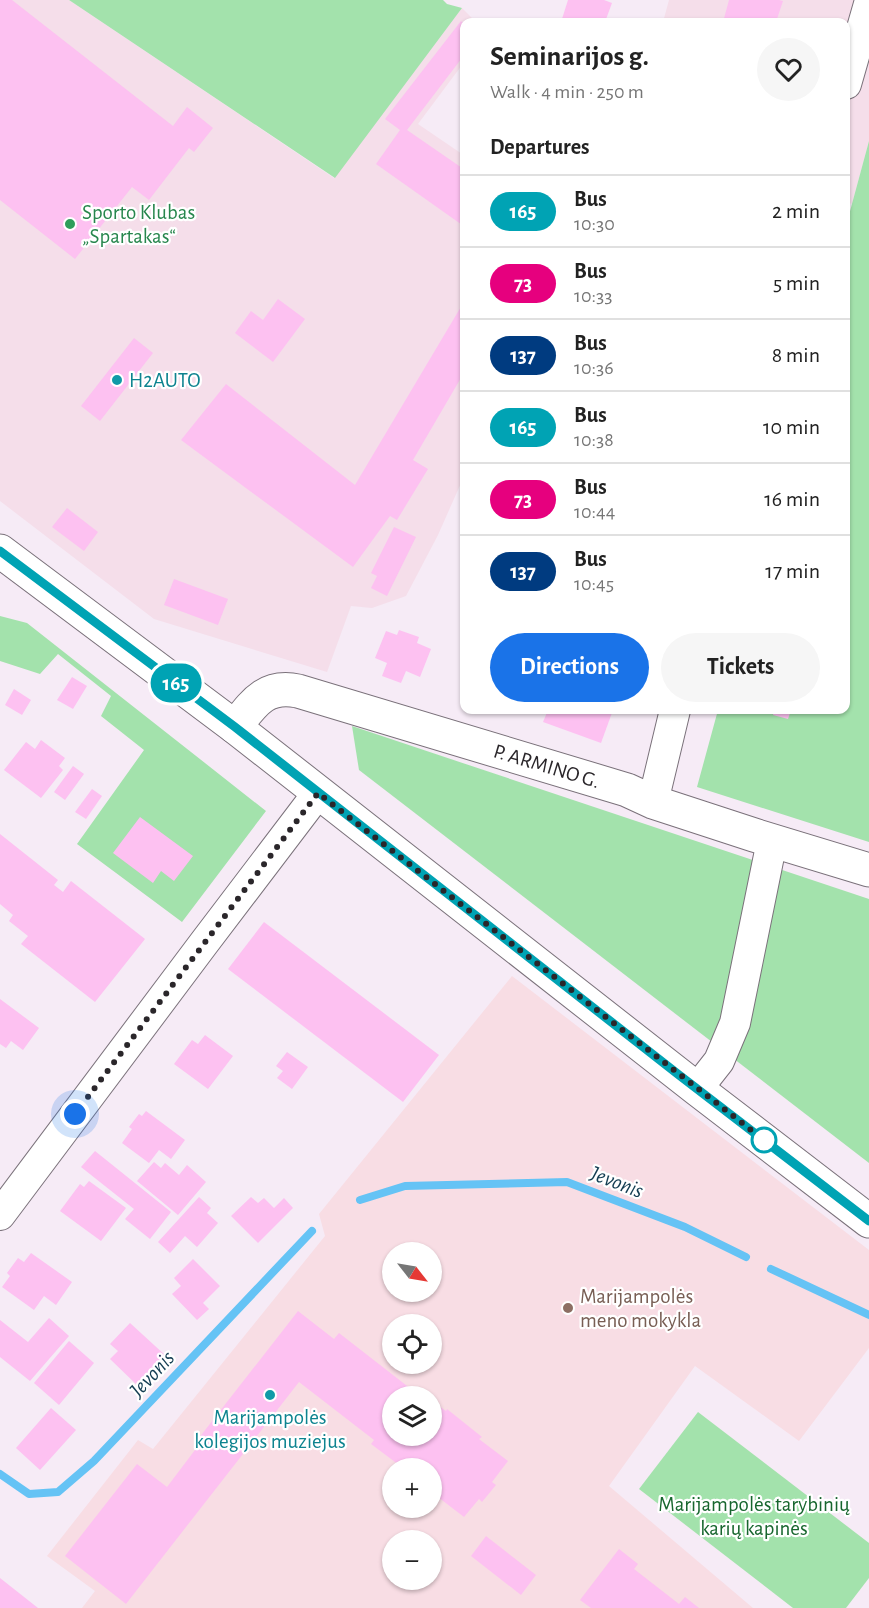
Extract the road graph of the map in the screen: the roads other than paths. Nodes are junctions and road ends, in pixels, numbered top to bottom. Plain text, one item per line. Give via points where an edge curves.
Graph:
1 (869, 4) edge
2 (850, 70) edge
3 (0, 551) edge
4 (674, 714) edge
5 (235, 727) junction
6 (318, 793) junction
7 (653, 802) junction
8 (772, 841) junction
9 (869, 870) edge
10 (697, 1089) junction
11 (0, 1215) edge
12 (869, 1221) edge

1 - 2 street
3 - 5 main road
4 - 7 street
5 - 6 main road
5 - 7 main road, P. ARMINO G. via 262,696 274,690 298,691 627,790
6 - 10 main road
6 - 11 street
7 - 8 main road, P. ARMINO G.
8 - 9 main road, P. ARMINO G.
8 - 10 street via 735,1023 719,1061
10 - 12 main road

